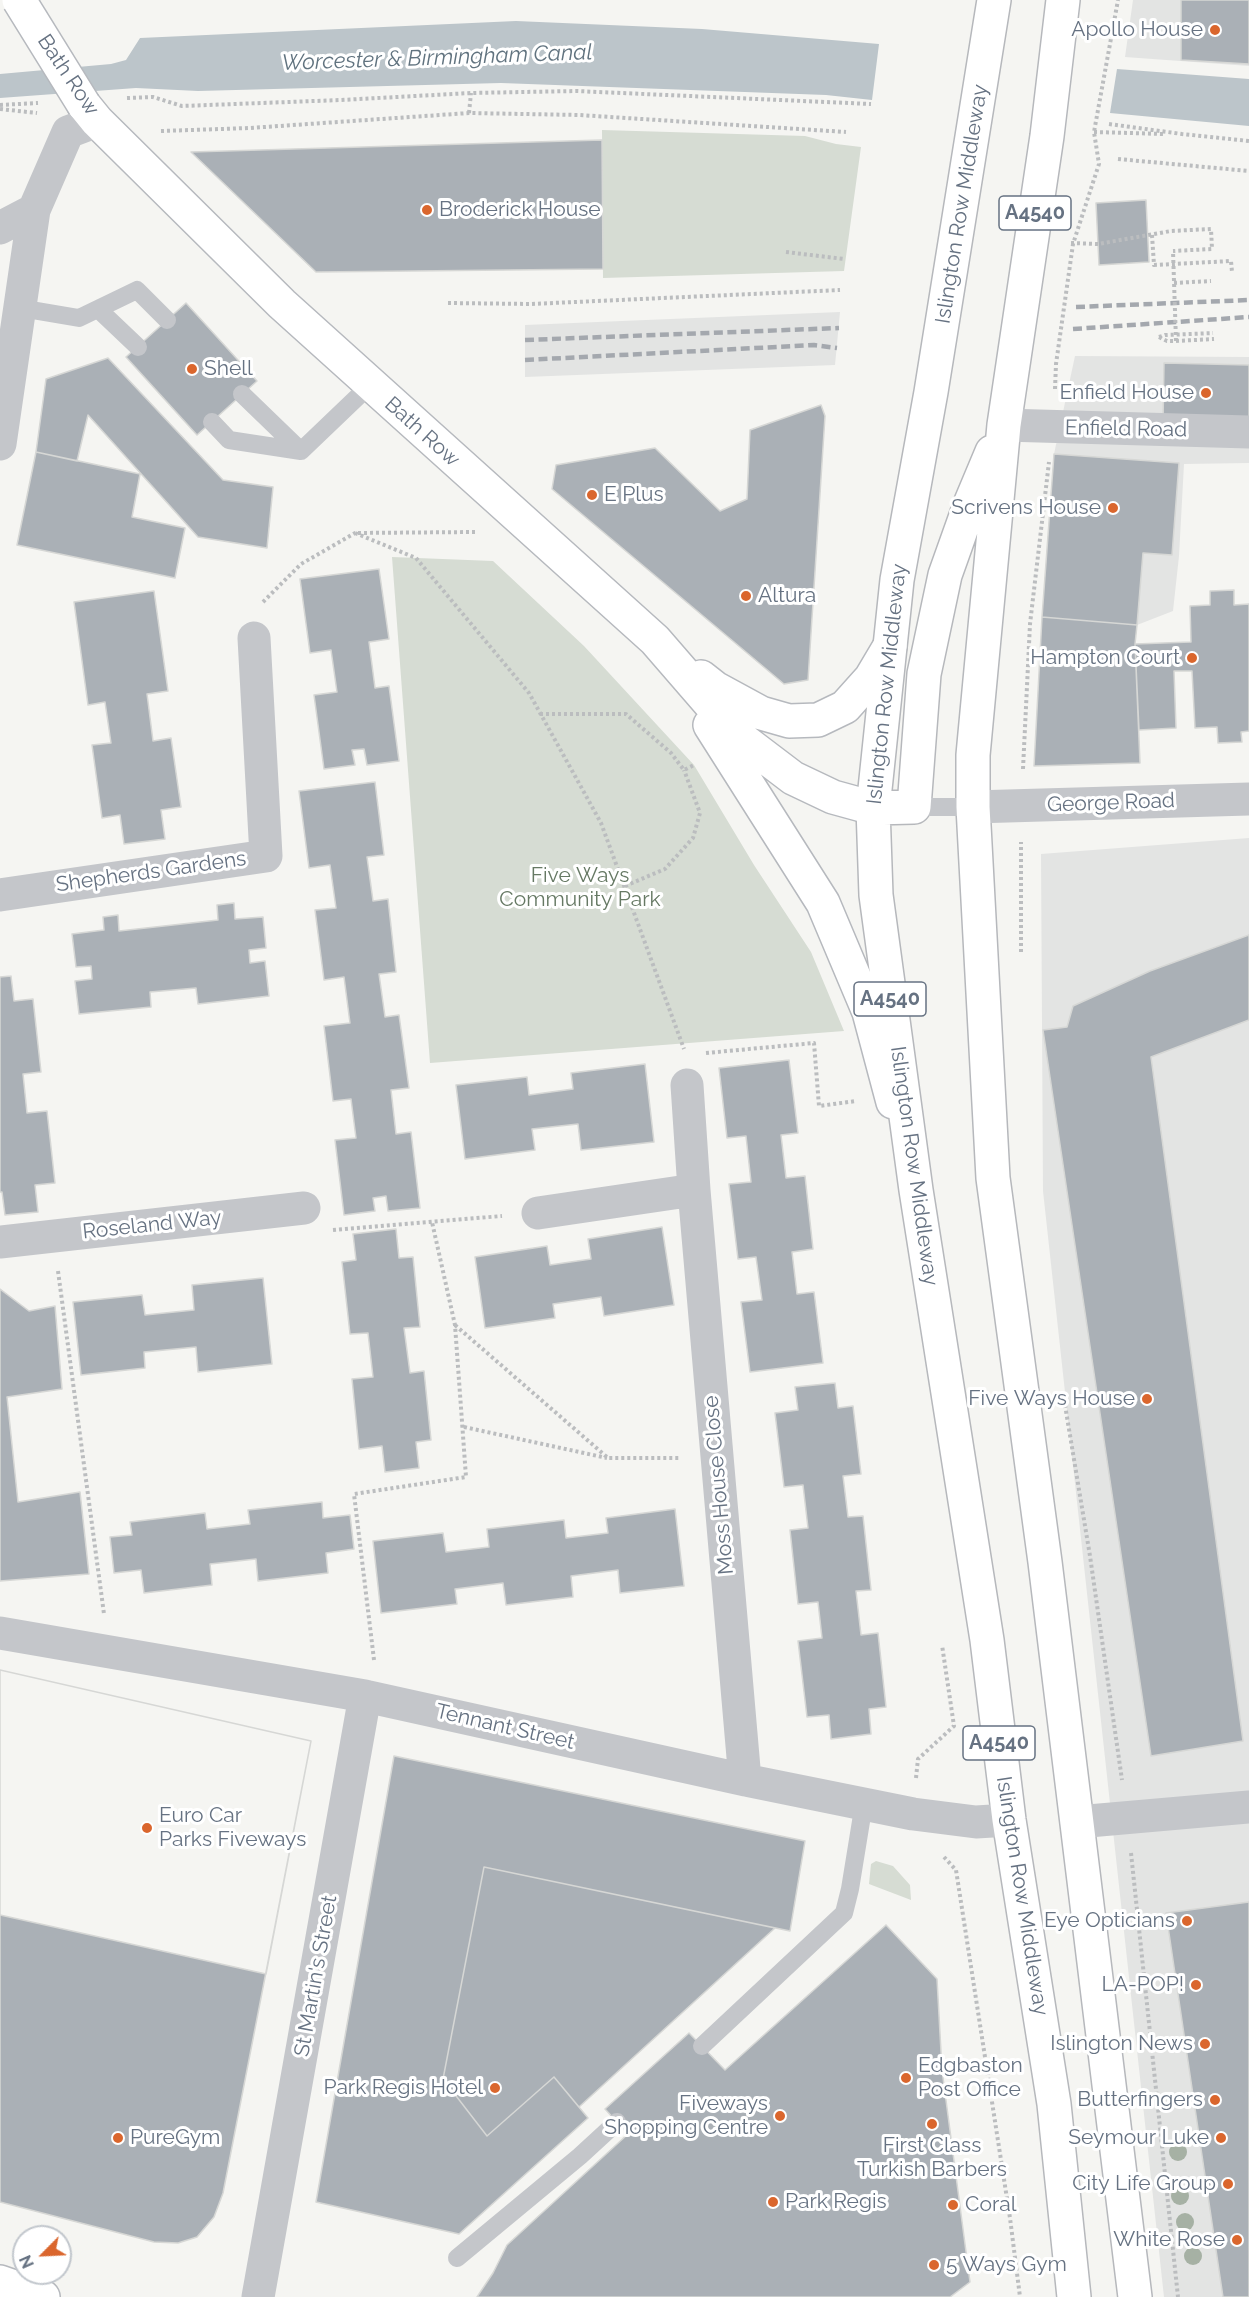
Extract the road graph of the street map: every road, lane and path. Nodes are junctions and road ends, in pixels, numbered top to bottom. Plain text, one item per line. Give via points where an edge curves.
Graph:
1 (19, 0) edge
2 (994, 0) edge
3 (1063, 0) edge
4 (1118, 0) edge
5 (471, 93) junction
6 (49, 103) dead end
7 (871, 104) dead end
8 (0, 107) edge
9 (100, 108) junction
10 (40, 113) dead end
11 (469, 113) junction
12 (1109, 124) dead end
13 (159, 131) dead end
14 (846, 132) dead end
15 (1094, 132) junction
16 (1182, 134) junction
17 (1249, 141) edge
18 (1118, 159) dead end
19 (1249, 171) edge
20 (34, 210) junction
21 (0, 228) edge
22 (1150, 235) junction
23 (1032, 239) junction
24 (1073, 244) junction
25 (786, 252) dead end
26 (844, 259) dead end
27 (1232, 272) dead end
28 (1211, 280) dead end
29 (1174, 283) junction
30 (840, 290) dead end
31 (448, 303) dead end
32 (20, 308) junction
33 (98, 309) junction
34 (167, 320) dead end
35 (1176, 341) junction
36 (138, 347) dead end
37 (370, 385) junction
38 (242, 394) dead end
39 (212, 422) dead end
40 (1004, 425) junction
41 (1053, 428) junction
42 (1249, 432) edge
43 (0, 444) edge
44 (301, 451) junction
45 (475, 532) dead end
46 (355, 533) junction
47 (254, 638) joint
48 (655, 640) junction
49 (890, 646) junction
50 (540, 714) junction
51 (701, 759) dead end
52 (684, 770) junction
53 (1249, 799) edge
54 (1021, 806) junction
55 (914, 807) junction
56 (974, 807) junction
57 (873, 808) junction
58 (625, 886) junction
59 (0, 895) edge
60 (1020, 958) dead end
61 (685, 1070) junction
62 (861, 1100) dead end
63 (694, 1190) junction
64 (916, 1190) junction
65 (304, 1208) dead end
66 (538, 1213) joint
67 (432, 1222) junction
68 (329, 1230) dead end
69 (54, 1236) junction
70 (0, 1242) edge
71 (455, 1325) junction
72 (1062, 1392) dead end
73 (464, 1427) junction
74 (608, 1458) junction
75 (717, 1458) junction
76 (0, 1633) edge
77 (942, 1645) dead end
78 (109, 1650) junction
79 (371, 1697) junction
80 (746, 1780) junction
81 (864, 1803) junction
82 (1249, 1807) edge
83 (913, 1814) junction
84 (1128, 1817) junction
85 (1009, 1820) junction
86 (1077, 1822) junction
87 (940, 1855) dead end
88 (702, 2046) dead end
89 (617, 2122) dead end
90 (457, 2258) dead end
91 (0, 2282) edge
92 (1020, 2296) edge
93 (43, 2297) edge
94 (258, 2297) edge
95 (1074, 2297) edge
96 (1135, 2297) edge
97 (1178, 2297) edge

1 - 9 main road, Bath Row, bridge
2 - 49 main road, Islington Row Middleway / A4540 via 897,580
3 - 23 main road, A4540
4 - 15 path
5 - 7 path via 576,92
5 - 9 path via 182,106 153,97
5 - 11 path
6 - 8 path
8 - 10 path
9 - 20 street via 68,132
9 - 37 main road, Bath Row via 282,304
11 - 13 path
11 - 14 path via 579,115
12 - 16 path
15 - 16 path
15 - 24 path via 1099,164
16 - 17 path
18 - 19 path
20 - 21 street
20 - 32 street
22 - 24 path
22 - 27 path via 1154,265 1231,261
22 - 29 path, bridge via 1211,229 1212,249 1173,251
23 - 24 path
23 - 40 main road, A4540
24 - 41 path via 1056,364
25 - 26 path
28 - 29 path
29 - 35 path, bridge
30 - 31 path via 531,304
32 - 33 lane via 79,318
32 - 43 street
33 - 34 lane via 137,290
33 - 36 lane
35 - 35 path, bridge via 1214,336 1159,338
37 - 44 lane
37 - 48 main road, Bath Row
38 - 44 lane
39 - 44 lane via 229,440
40 - 41 street, Enfield Road
40 - 55 main road via 945,575 924,674
40 - 56 main road, A4540 via 973,755
41 - 42 street, Enfield Road
41 - 54 path via 1030,624
45 - 46 path
46 - 47 path via 301,564 282,581 261,604
46 - 50 path via 416,558 528,693
47 - 59 street, Shepherds Gardens via 266,856
48 - 49 main road via 715,688 761,713 789,721 818,720 845,707 872,678
48 - 57 main road, Bath Row via 739,737 775,765 833,797
48 - 64 main road via 823,903 869,1012
49 - 57 main road, Islington Row Middleway / A4540
50 - 52 path via 626,714 671,753
50 - 58 path via 601,823
51 - 52 path
52 - 58 path via 700,813 693,838 665,869
53 - 54 street, George Road
54 - 56 street, George Road
54 - 60 path
55 - 56 lane
55 - 57 main road, Bath Row
56 - 86 main road, A4540 via 993,1178
57 - 64 main road, Islington Row Middleway / A4540 via 876,895
58 - 61 path via 683,1044
61 - 62 path via 814,1043 819,1106
61 - 63 street, Moss House Close
63 - 66 street
63 - 75 street, Moss House Close
64 - 85 main road, Islington Row Middleway / A4540 via 987,1640
65 - 69 street, Roseland Way
66 - 67 path
67 - 68 path
67 - 71 path
69 - 70 street, Roseland Way
69 - 78 path
71 - 73 path
71 - 74 path
72 - 84 path
73 - 74 path
73 - 79 path via 466,1477 354,1494
74 - 75 path
75 - 80 street, Moss House Close
76 - 78 street, Tennant Street
77 - 83 path via 954,1726 918,1759
78 - 79 street, Tennant Street
79 - 80 street, Tennant Street
79 - 94 street, St Martin's Street
80 - 81 street, Tennant Street
81 - 83 street, Tennant Street
81 - 88 lane via 844,1913
82 - 84 street
83 - 85 street, Tennant Street via 976,1822
84 - 86 street
84 - 97 path
85 - 95 main road, Islington Row Middleway / A4540 via 1054,2104
86 - 96 main road, A4540
87 - 92 path via 956,1870
89 - 90 lane
91 - 93 main road

